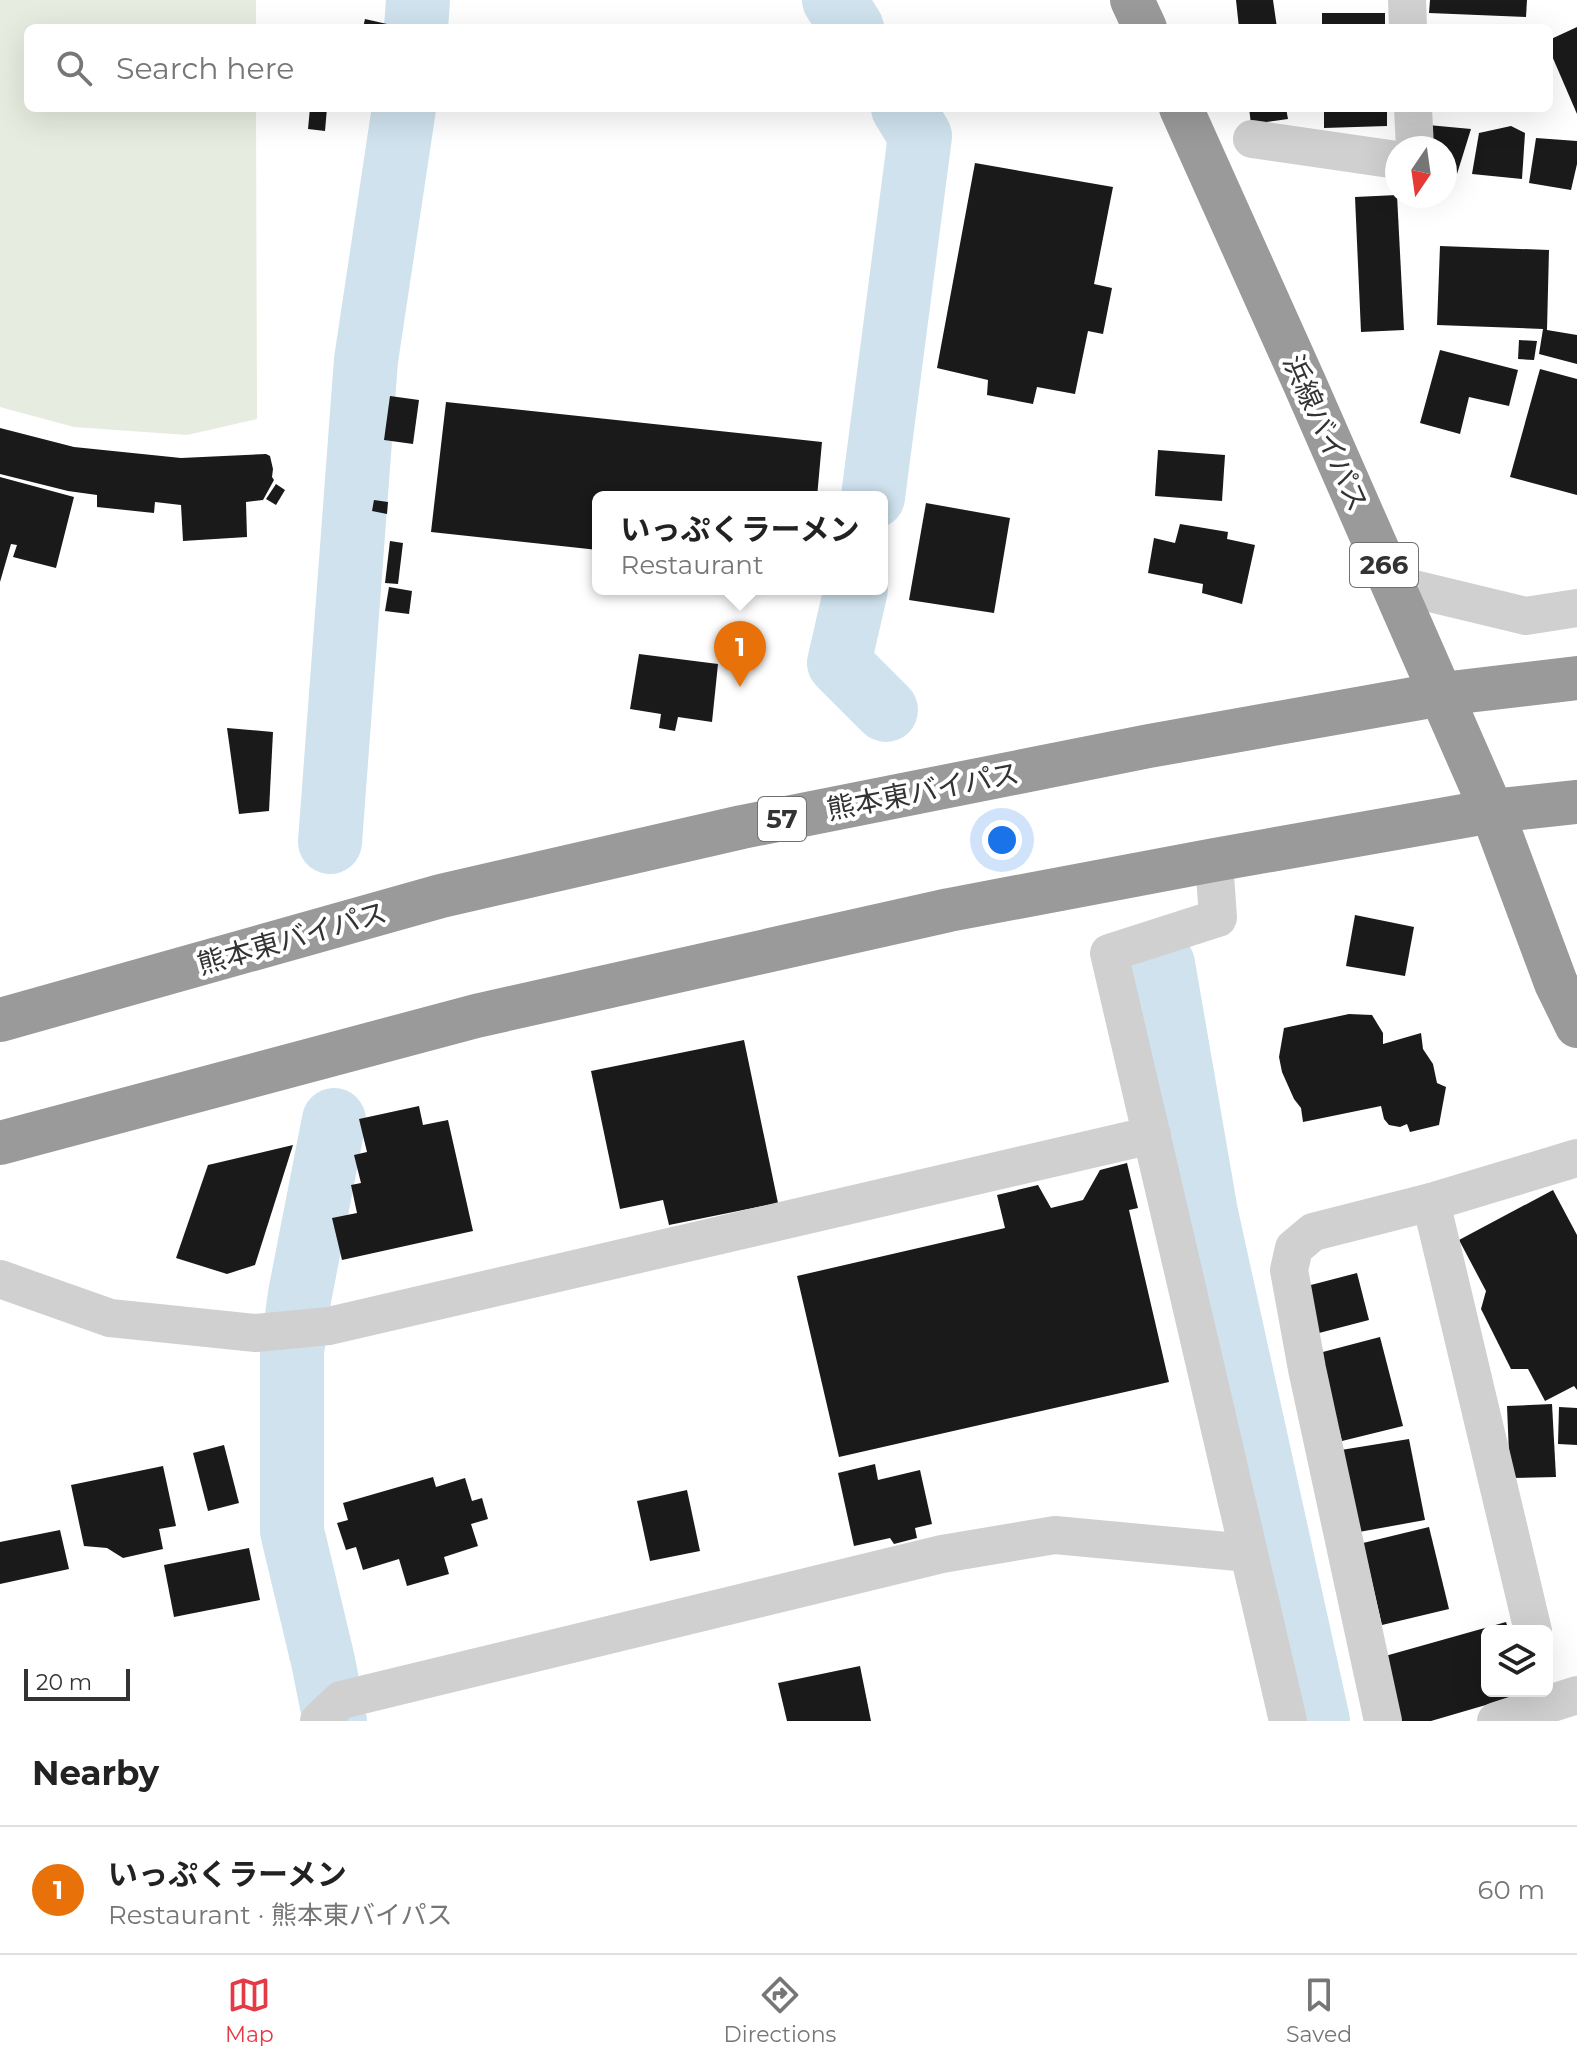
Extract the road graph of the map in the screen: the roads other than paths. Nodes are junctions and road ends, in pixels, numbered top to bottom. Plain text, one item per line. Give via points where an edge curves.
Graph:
1 (1132, 0) edge
2 (1407, 0) edge
3 (1143, 24) edge
4 (1408, 24) edge
5 (1183, 112) edge
6 (1413, 112) edge
7 (1414, 136) edge
8 (1252, 139) dead end
9 (1385, 158) edge
10 (1393, 584) junction
11 (1577, 608) edge
12 (1577, 678) edge
13 (1442, 694) junction
14 (1577, 802) edge
15 (1492, 811) junction
16 (1214, 860) junction
17 (1570, 991) edge
18 (0, 1020) edge
19 (1152, 1135) junction
20 (0, 1143) edge
21 (1577, 1158) edge
22 (1431, 1202) junction
23 (0, 1279) edge
24 (1248, 1553) junction
25 (1532, 1625) edge
26 (1557, 1702) edge
27 (319, 1721) edge
28 (1288, 1721) edge
29 (1383, 1721) edge
30 (1496, 1721) edge

1 - 3 highway
2 - 4 street
5 - 10 highway, 浜線バイパス / 266
6 - 7 street
8 - 9 street
10 - 11 street via 1526,616
10 - 13 highway, 浜線バイパス / 266
12 - 13 highway, 熊本東バイパス / 57
13 - 15 highway, 浜線バイパス / 266
13 - 18 highway, 熊本東バイパス / 57 via 742,827 441,896
14 - 15 highway
15 - 16 highway
15 - 17 highway, 浜線バイパス / 266
16 - 19 street via 1218,918 1109,953
16 - 20 highway via 949,910 476,1016
19 - 23 street via 329,1326 256,1333 110,1318
19 - 24 street
21 - 22 street
22 - 25 street
22 - 29 street via 1313,1232 1294,1248 1289,1270
24 - 27 street via 1055,1535 942,1554 341,1700
24 - 28 street
26 - 30 street

